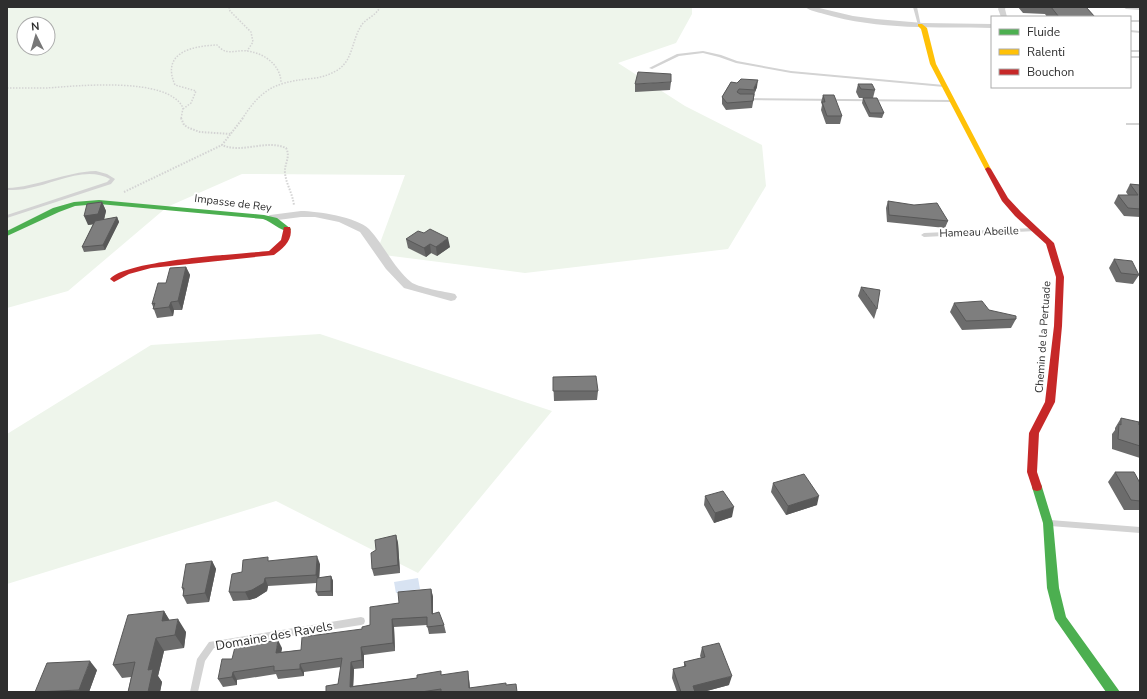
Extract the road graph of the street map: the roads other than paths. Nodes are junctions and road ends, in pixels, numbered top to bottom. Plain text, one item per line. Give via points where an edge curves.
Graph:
1 (808, 7) edge
2 (915, 7) edge
3 (1126, 7) edge
4 (1140, 8) edge
5 (920, 24) junction
6 (991, 26) edge
7 (651, 68) dead end
8 (944, 86) junction
9 (739, 99) edge
10 (952, 101) junction
11 (1128, 124) dead end
12 (1140, 124) edge
13 (7, 189) edge
14 (7, 217) edge
15 (270, 218) junction
16 (1035, 230) junction
17 (7, 234) edge
18 (924, 235) dead end
19 (114, 279) dead end
20 (451, 297) dead end
21 (1048, 523) junction
22 (1140, 530) edge
23 (361, 621) dead end
24 (194, 692) edge
25 (1114, 692) edge

1 - 5 street via 864,20
2 - 5 lane
3 - 4 street
5 - 6 street
5 - 8 street, Chemin de la Pertuade via 924,28 934,64
7 - 8 lane via 678,55 703,52 736,62 791,72
8 - 10 street, Chemin de la Pertuade
9 - 10 lane
10 - 16 street, Chemin de la Pertuade via 1005,199
11 - 12 lane
13 - 14 lane via 88,173 108,175 113,179 109,183
15 - 17 street, Impasse de Rey via 99,202 77,204 44,214
15 - 19 street, Impasse de Rey via 288,229 280,249 271,253 151,266 126,272
15 - 20 street via 315,214 347,222 364,230 390,268 408,286
16 - 18 lane, Hameau Abeille
16 - 21 street, Chemin de la Pertuade via 1050,243 1060,277 1050,402 1034,433 1032,472
21 - 22 lane
21 - 25 street, Chemin de la Pertuade via 1053,588 1061,619
23 - 24 lane, Domaine des Ravels via 212,645 202,659

